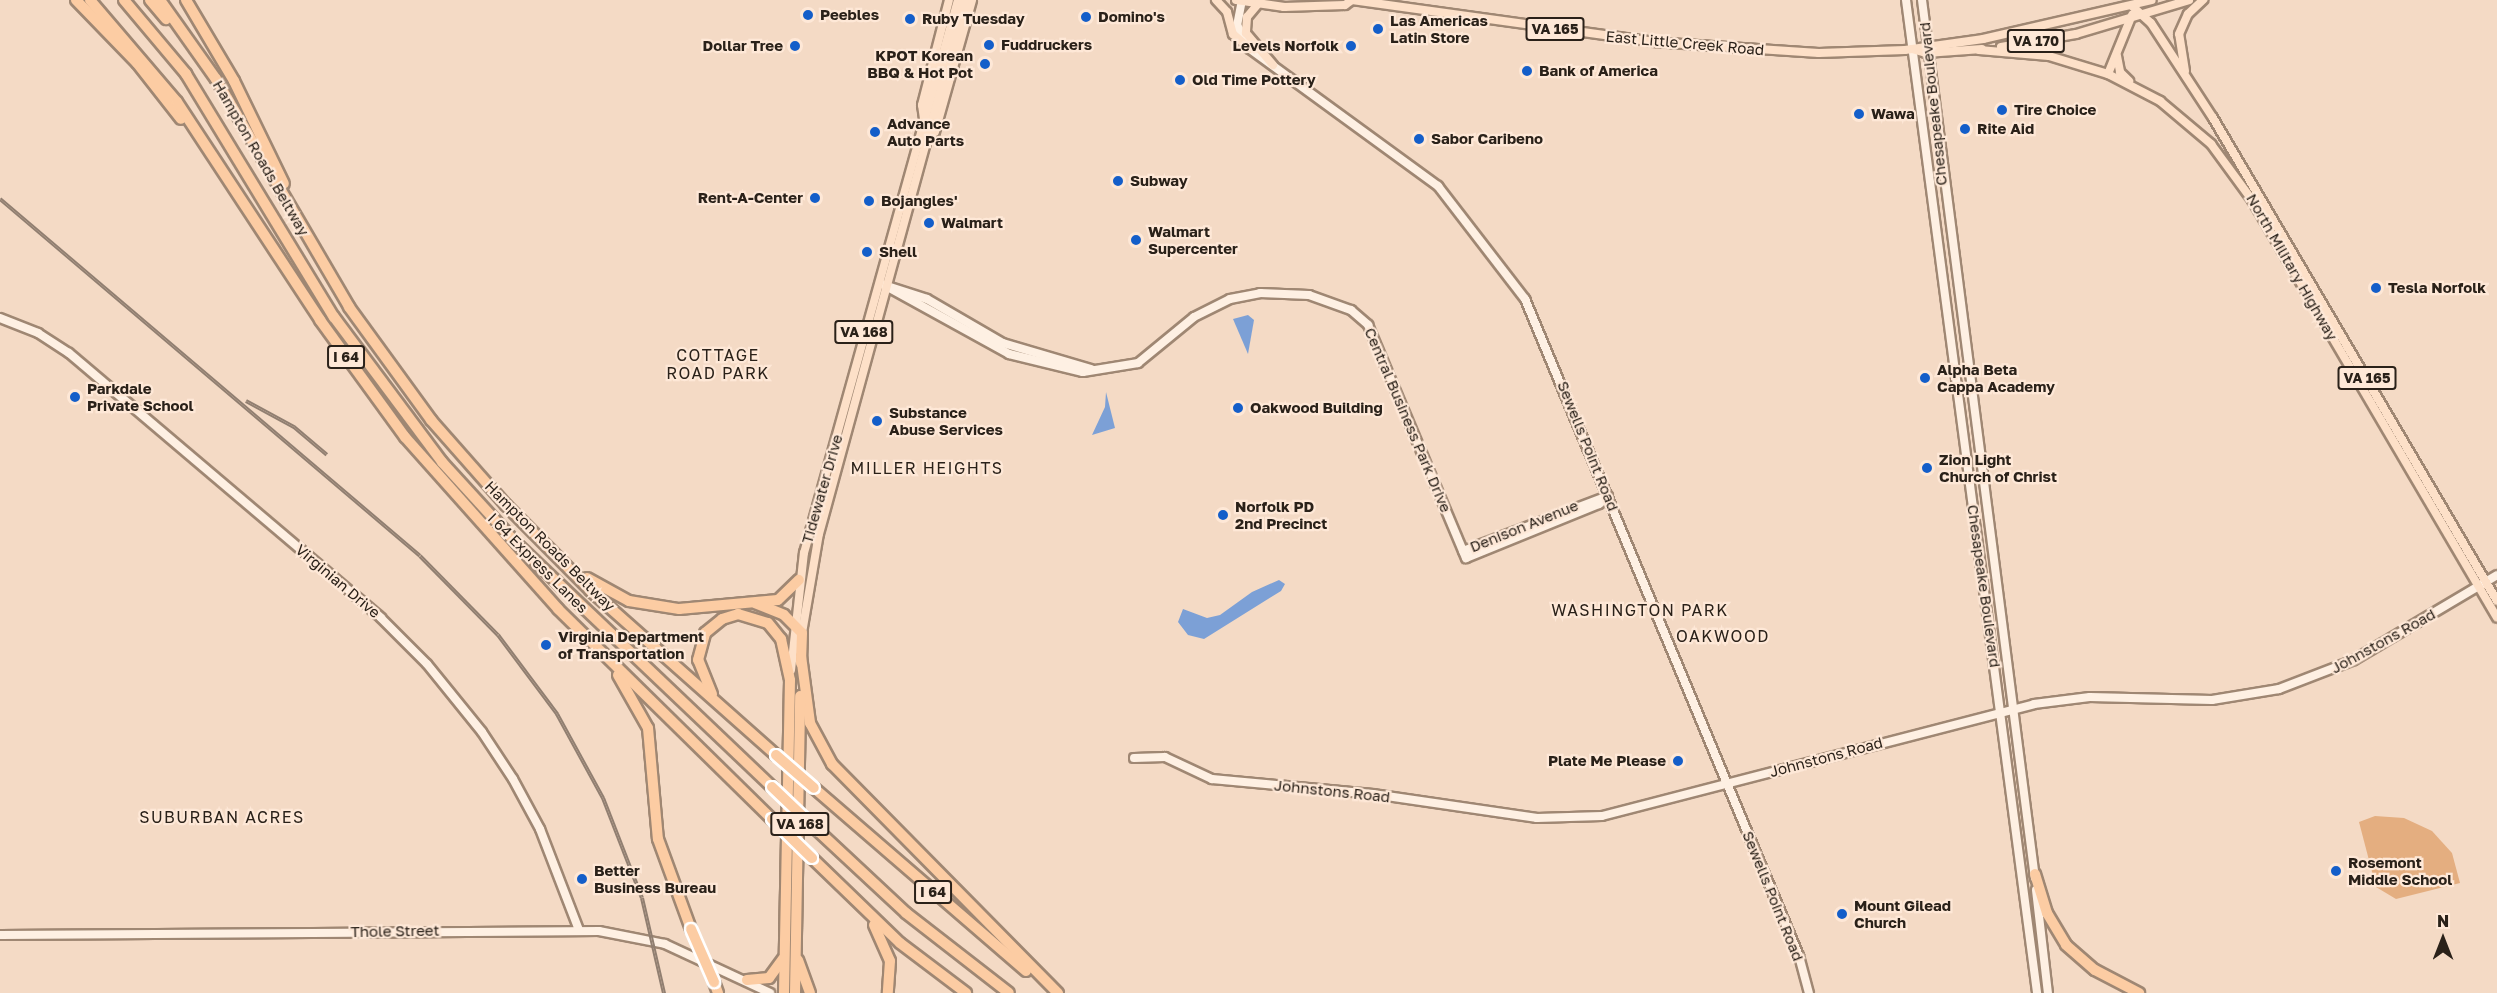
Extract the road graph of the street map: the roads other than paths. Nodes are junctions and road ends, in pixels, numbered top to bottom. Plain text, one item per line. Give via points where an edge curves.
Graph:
1 (76, 0) edge
2 (90, 0) edge
3 (124, 0) edge
4 (133, 0) edge
5 (150, 0) edge
6 (160, 0) edge
7 (186, 0) edge
8 (949, 0) edge
9 (958, 0) edge
10 (965, 0) edge
11 (972, 0) edge
12 (1216, 0) edge
13 (1240, 0) edge
14 (1352, 0) edge
15 (1906, 0) edge
16 (1922, 0) edge
17 (2152, 0) edge
18 (2189, 0) edge
19 (2203, 0) edge
20 (1258, 4) junction
21 (2132, 6) junction
22 (2145, 15) junction
23 (2132, 19) junction
24 (1250, 49) junction
25 (1912, 49) junction
26 (1926, 49) junction
27 (1979, 50) junction
28 (2118, 53) junction
29 (1273, 66) junction
30 (2108, 74) junction
31 (2190, 85) junction
32 (2136, 87) junction
33 (924, 121) junction
34 (248, 134) junction
35 (218, 162) junction
36 (918, 167) junction
37 (279, 231) junction
38 (880, 284) junction
39 (0, 318) edge
40 (373, 341) junction
41 (1608, 496) junction
42 (537, 537) junction
43 (493, 538) junction
44 (1465, 555) joint
45 (2497, 574) edge
46 (799, 580) junction
47 (2482, 584) junction
48 (2497, 601) edge
49 (755, 603) junction
50 (2497, 617) edge
51 (793, 623) junction
52 (802, 633) junction
53 (801, 656) junction
54 (790, 680) junction
55 (719, 705) junction
56 (2015, 707) junction
57 (2002, 711) junction
58 (1134, 758) dead end
59 (1726, 783) junction
60 (2035, 874) junction
61 (866, 912) junction
62 (579, 930) junction
63 (3, 937) edge
64 (790, 951) junction
65 (747, 980) junction
66 (718, 993) edge
67 (770, 993) edge
68 (784, 993) edge
69 (795, 993) edge
70 (810, 993) edge
71 (888, 993) edge
72 (966, 993) edge
73 (1009, 993) edge
74 (1056, 993) edge
75 (1809, 993) edge
76 (2037, 993) edge
77 (2048, 993) edge
78 (2139, 993) edge

1 - 35 highway via 137,63
2 - 35 highway, Hampton Roads Beltway / I 64 via 159,77
3 - 37 highway via 186,74
4 - 37 highway via 210,103
5 - 34 highway
6 - 34 highway, Hampton Roads Beltway / I 64
7 - 40 highway via 215,45 295,207
8 - 33 main road via 922,105
9 - 33 main road, Tidewater Drive / VA 168
10 - 36 main road, Tidewater Drive / VA 168
11 - 36 main road via 942,114
12 - 24 main road via 1227,12 1233,34
13 - 20 main road, East Little Creek Road / VA 165
13 - 24 street via 1238,25
14 - 20 main road, East Little Creek Road / VA 165 via 1344,5
14 - 25 main road, East Little Creek Road / VA 165 via 1664,43 1819,53
15 - 25 street, Chesapeake Boulevard
16 - 26 street, Chesapeake Boulevard
17 - 21 main road, East Little Creek Road
18 - 22 main road, East Little Creek Road / VA 170
19 - 31 main road via 2188,14 2180,34
20 - 29 main road via 1247,17 1246,33
21 - 22 main road, North Military Highway / VA 165
21 - 23 main road
21 - 26 main road, East Little Creek Road / VA 165 via 2019,33
22 - 23 main road, East Little Creek Road / VA 170
22 - 31 main road, North Military Highway / VA 165
23 - 27 main road, East Little Creek Road / VA 170 via 2076,34
23 - 28 main road
24 - 29 street, Sewells Point Road
25 - 26 main road, East Little Creek Road / VA 165
25 - 57 street, Chesapeake Boulevard
26 - 27 main road, East Little Creek Road / VA 165
26 - 56 street, Chesapeake Boulevard
27 - 30 main road, North Military Highway / VA 165 via 2049,56
28 - 30 main road
28 - 32 main road via 2120,72
29 - 41 street, Sewells Point Road via 1425,175 1469,221 1532,311
30 - 32 main road, North Military Highway / VA 165
31 - 47 main road, North Military Highway / VA 165
32 - 47 main road, North Military Highway / VA 165 via 2198,132 2246,189
33 - 38 main road, Tidewater Drive / VA 168
34 - 40 highway, Hampton Roads Beltway / I 64
35 - 43 highway, Hampton Roads Beltway / I 64 via 356,372 405,437
36 - 38 main road, Tidewater Drive / VA 168
37 - 73 highway, I 64 Express Lanes, bridge via 358,353 442,462 515,542 816,829 939,941
38 - 44 street, Central Business Park Drive via 1009,354 1072,370 1101,371 1148,357 1194,317 1230,299 1297,293 1351,310 1376,340
38 - 46 main road, Tidewater Drive / VA 168
38 - 52 main road, Tidewater Drive / VA 168 via 819,534
39 - 62 street, Virginian Drive via 38,333 69,353 381,618 427,664 476,723 513,780 540,829
40 - 42 highway, Hampton Roads Beltway / I 64 via 438,428
41 - 44 street, Denison Avenue
41 - 59 street, Sewells Point Road
42 - 49 highway via 592,583 629,601 673,609
42 - 55 highway, Hampton Roads Beltway / I 64
43 - 61 highway, Hampton Roads Beltway / I 64, bridge via 558,609
43 - 66 highway, bridge via 505,558 619,677 638,703 652,744 656,823 663,859
45 - 47 street, Johnstons Road
46 - 49 highway via 783,598
46 - 51 main road, Tidewater Drive / VA 168
47 - 48 main road, North Military Highway / VA 165
47 - 50 main road, North Military Highway / VA 165
47 - 56 street, Johnstons Road via 2349,662 2279,688 2212,700 2090,697
49 - 51 highway
51 - 52 highway
51 - 54 main road, Tidewater Drive / VA 168
52 - 53 highway, Tidewater Drive / VA 168
53 - 64 highway, Tidewater Drive / VA 168
53 - 74 highway via 810,723 832,764
54 - 55 highway via 783,647 772,627 754,616 730,616 710,627 698,653 701,673
54 - 64 highway, Tidewater Drive / VA 168
55 - 74 highway, Hampton Roads Beltway / I 64, bridge
56 - 57 street, Johnstons Road
56 - 60 street, Chesapeake Boulevard
57 - 59 street, Johnstons Road
57 - 76 street, Chesapeake Boulevard
58 - 59 street, Johnstons Road via 1165,757 1212,779 1554,819 1613,813
59 - 75 street, Sewells Point Road via 1799,956
60 - 77 street, Chesapeake Boulevard
60 - 78 highway via 2047,913 2066,945 2096,970
61 - 71 highway via 888,952
61 - 72 highway, Hampton Roads Beltway / I 64
62 - 63 street, Thole Street
62 - 65 street, Thole Street via 653,940
64 - 65 highway via 769,978
64 - 68 highway, Tidewater Drive / VA 168
64 - 69 highway, Tidewater Drive / VA 168
64 - 70 highway
65 - 67 street, Thole Street

